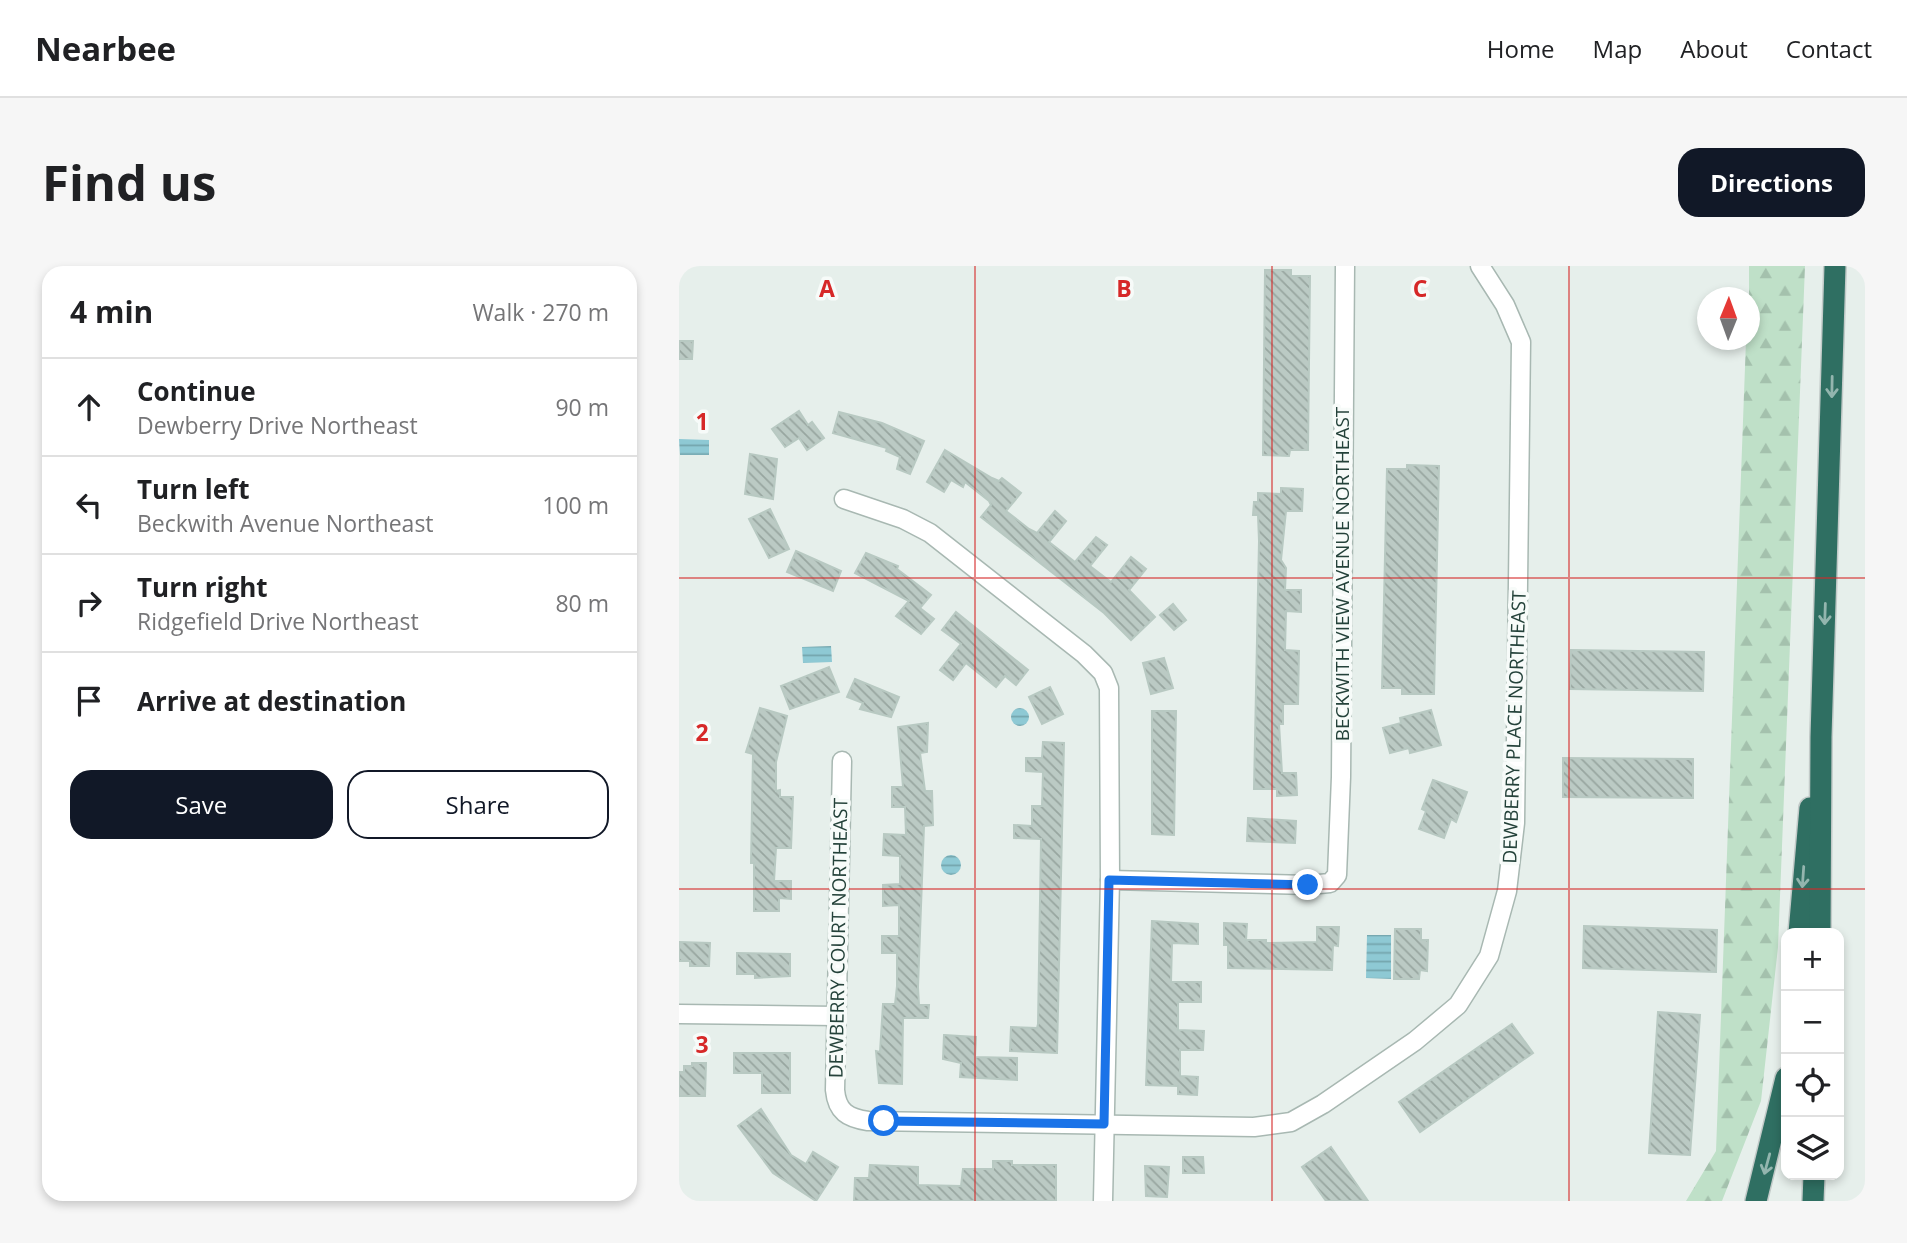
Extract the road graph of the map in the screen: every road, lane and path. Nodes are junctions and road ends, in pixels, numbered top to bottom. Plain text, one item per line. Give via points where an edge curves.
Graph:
1 (1345, 266) edge
2 (1480, 266) edge
3 (1835, 266) edge
4 (844, 499) dead end
5 (1821, 737) junction
6 (842, 761) dead end
7 (1109, 880) junction
8 (1799, 928) edge
9 (1820, 928) edge
10 (679, 1014) edge
11 (836, 1016) junction
12 (1781, 1098) edge
13 (843, 1113) joint
14 (1104, 1124) junction
15 (1814, 1180) edge
16 (1103, 1201) edge
17 (1756, 1201) edge
18 (1814, 1201) edge

1 - 7 street, BECKWITH VIEW AVENUE NORTHEAST via 1340,833 1339,866 1333,882
2 - 14 street, DEWBERRY PLACE NORTHEAST via 1521,342 1515,823 1507,891 1489,956 1458,1005 1415,1041 1291,1122 1254,1127
3 -> 5 highway
4 - 7 street via 930,533 1103,673 1111,713
5 -> 8 highway
5 - 9 highway
6 - 11 street, DEWBERRY COURT NORTHEAST
7 - 14 street
10 - 11 street
11 - 13 street, DEWBERRY COURT NORTHEAST via 835,1090
12 -> 17 highway
13 - 14 street, DEWBERRY PLACE NORTHEAST via 868,1121
14 - 16 street
15 - 18 highway

